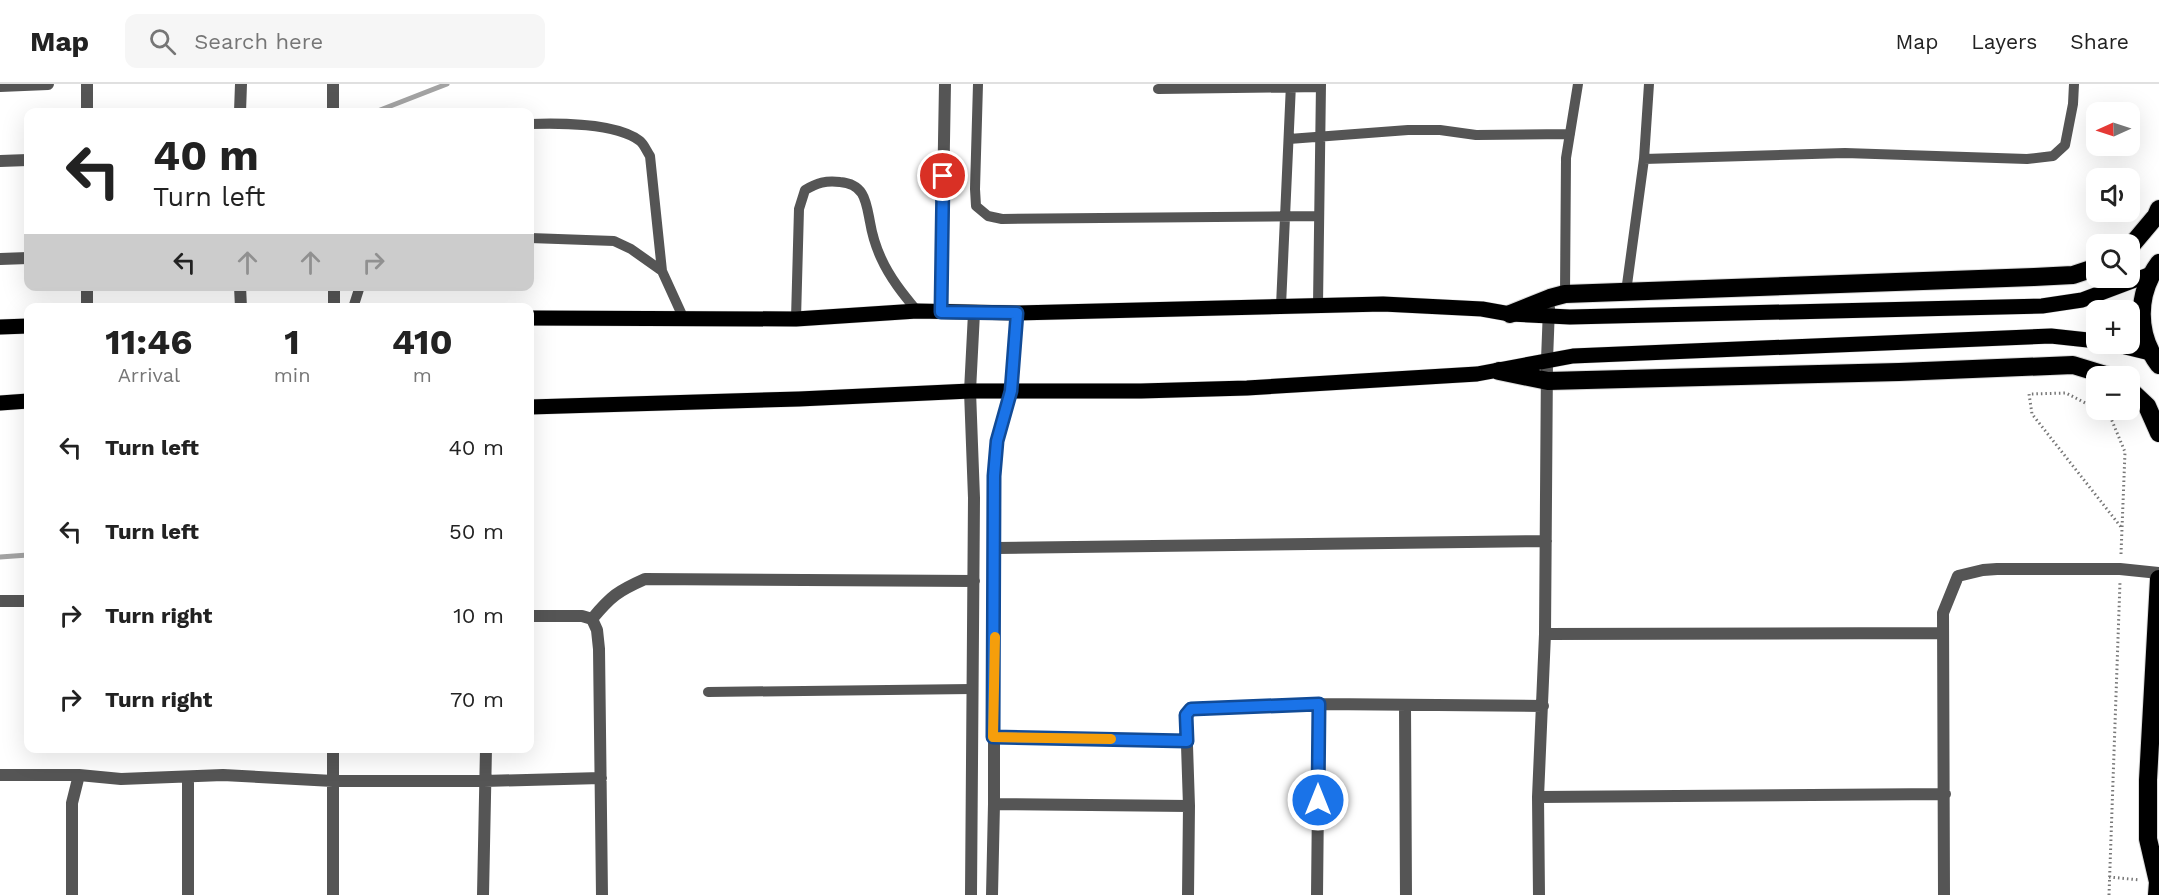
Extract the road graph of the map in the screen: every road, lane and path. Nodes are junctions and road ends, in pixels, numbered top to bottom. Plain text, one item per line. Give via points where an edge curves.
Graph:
1 (48, 84) edge
2 (87, 84) edge
3 (241, 84) edge
4 (333, 84) edge
5 (945, 84) edge
6 (978, 84) edge
7 (1578, 84) edge
8 (1649, 84) edge
9 (2074, 84) edge
10 (1291, 85) edge
11 (0, 86) edge
12 (1321, 86) edge
13 (1158, 89) dead end
14 (87, 108) edge
15 (240, 108) edge
16 (333, 108) edge
17 (534, 124) edge
18 (1569, 134) junction
19 (1320, 136) junction
20 (1289, 139) junction
21 (1644, 159) junction
22 (24, 160) edge
23 (0, 161) edge
24 (2159, 209) edge
25 (1286, 216) junction
26 (1319, 216) junction
27 (2140, 235) edge
28 (534, 238) edge
29 (24, 258) edge
30 (0, 259) edge
31 (2155, 268) edge
32 (662, 271) junction
33 (2086, 271) edge
34 (1626, 292) junction
35 (1555, 303) junction
36 (1318, 305) junction
37 (1281, 306) junction
38 (917, 311) junction
39 (941, 312) junction
40 (974, 313) junction
41 (1017, 313) junction
42 (1510, 314) joint
43 (683, 317) junction
44 (534, 318) edge
45 (796, 319) junction
46 (24, 326) edge
47 (0, 327) edge
48 (2086, 341) edge
49 (2154, 359) edge
50 (1547, 360) junction
51 (2086, 369) edge
52 (1499, 371) junction
53 (1548, 381) junction
54 (970, 391) junction
55 (1011, 391) junction
56 (2140, 399) edge
57 (24, 401) edge
58 (0, 403) edge
59 (2086, 403) edge
60 (534, 407) edge
61 (2112, 420) edge
62 (2159, 433) edge
63 (2122, 528) junction
64 (1546, 541) junction
65 (996, 548) junction
66 (2120, 569) junction
67 (2159, 573) edge
68 (2159, 579) edge
69 (974, 581) junction
70 (24, 601) edge
71 (0, 602) edge
72 (534, 616) edge
73 (592, 619) junction
74 (1943, 633) junction
75 (1545, 634) junction
76 (972, 689) junction
77 (708, 692) dead end
78 (1319, 704) junction
79 (1405, 705) junction
80 (1543, 706) junction
81 (993, 737) junction
82 (1187, 741) junction
83 (333, 753) edge
84 (486, 753) edge
85 (0, 775) edge
86 (79, 775) junction
87 (188, 777) junction
88 (601, 778) junction
89 (333, 781) junction
90 (484, 781) junction
91 (1945, 794) junction
92 (1539, 797) junction
93 (994, 804) junction
94 (1189, 806) junction
95 (2109, 878) junction
96 (2158, 885) edge
97 (72, 895) edge
98 (188, 895) edge
99 (333, 895) edge
100 (483, 895) edge
101 (602, 895) edge
102 (971, 895) edge
103 (992, 895) edge
104 (1188, 895) edge
105 (1317, 895) edge
106 (1406, 895) edge
107 (1539, 895) edge
108 (1944, 895) edge
109 (2109, 895) edge

1 - 11 street
2 - 14 street
3 - 15 street
4 - 16 street
5 - 39 street
6 - 25 lane via 976,206 988,216
7 - 18 lane
8 - 21 lane
9 - 21 lane via 2065,145 2053,156 2027,159 1845,153
10 - 12 lane
10 - 13 lane
10 - 20 lane
12 - 19 lane
17 - 32 lane via 608,128 640,141 650,156
18 - 19 lane via 1476,135 1408,130
18 - 35 lane
19 - 20 lane
19 - 26 lane
20 - 25 lane
21 - 34 lane
22 - 23 street
24 - 27 highway
25 - 26 lane
25 - 37 lane
26 - 36 lane
28 - 32 lane via 614,242
29 - 30 street
31 - 35 main road via 2082,300 2042,306 1570,317
31 - 49 highway via 2143,293 2141,313 2143,334
32 - 43 lane
33 - 34 highway via 2034,277
34 - 35 highway
35 - 42 highway
35 - 50 street
36 - 37 main road
36 - 42 main road via 1411,305
37 - 41 main road
38 - 39 main road
38 - 45 main road
38 - 45 lane via 891,278 880,256 867,201 850,183 832,181 805,190 799,208
39 - 40 main road
40 - 41 main road
40 - 54 street
41 - 55 street
43 - 44 main road
43 - 45 main road
46 - 47 main road
48 - 50 main road via 2050,336
50 - 52 main road
50 - 53 street
51 - 53 highway via 2062,365
52 - 53 highway
52 - 55 main road via 1198,390
53 - 64 street
54 - 55 main road
54 - 60 main road
54 - 69 street
55 - 65 street via 997,441
56 - 62 highway
57 - 58 main road
59 - 63 path via 2066,393 2029,394 2032,414
61 - 63 path via 2125,452
63 - 66 path
64 - 65 street
64 - 75 street
65 - 81 street
66 - 67 street
66 - 74 street via 1990,570 1958,576 1943,613
66 - 95 path
68 - 96 highway via 2148,780 2148,839
69 - 73 street via 645,579 608,599
69 - 76 street
70 - 71 street
72 - 73 street
73 - 88 street via 600,649
74 - 75 street
74 - 91 street
75 - 80 street
76 - 77 lane
76 - 102 street
78 - 79 street
78 - 82 street via 1191,709 1186,715
78 - 105 street
79 - 80 street
79 - 106 street
80 - 92 street
81 - 82 street
81 - 93 street
82 - 94 street
83 - 89 street
84 - 90 street
85 - 86 street
86 - 87 street via 121,779
86 - 97 street via 72,803
87 - 89 street
87 - 98 street
88 - 90 street
88 - 101 street
89 - 90 street
89 - 99 street
90 - 100 street
91 - 92 street
91 - 108 street
92 - 107 street
93 - 94 street
93 - 103 street
94 - 104 street
95 - 96 path
95 - 109 path

